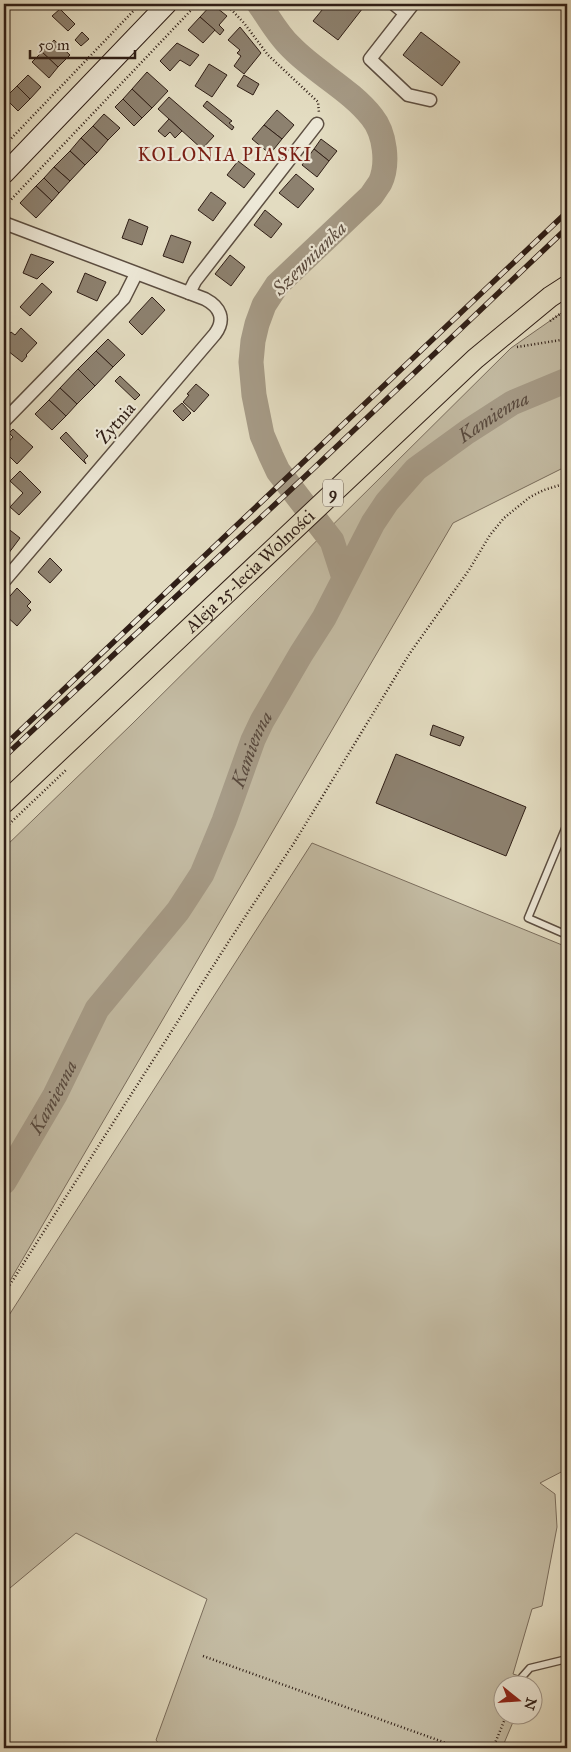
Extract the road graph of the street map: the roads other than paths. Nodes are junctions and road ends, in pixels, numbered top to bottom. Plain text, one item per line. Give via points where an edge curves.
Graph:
1 (167, 4) edge
2 (394, 4) edge
3 (409, 8) edge
4 (430, 100) dead end
5 (317, 124) road end
6 (4, 174) edge
7 (4, 223) edge
8 (136, 274) junction
9 (567, 286) edge
10 (189, 293) junction
11 (4, 421) edge
12 (4, 581) edge
13 (4, 803) edge
14 (567, 824) edge
15 (567, 935) edge
16 (567, 1659) edge
17 (525, 1674) edge

1 - 6 street
2 - 3 street
3 - 4 street via 370,59 408,95
5 - 10 street
7 - 8 street
8 - 10 street
8 - 11 street via 124,298
9 - 13 main road, Aleja 25-lecia Wolności / 9 via 475,359
10 - 12 street, Żytnia via 218,309 221,319 218,330
14 - 15 lane via 528,918
16 - 17 lane via 530,1668

